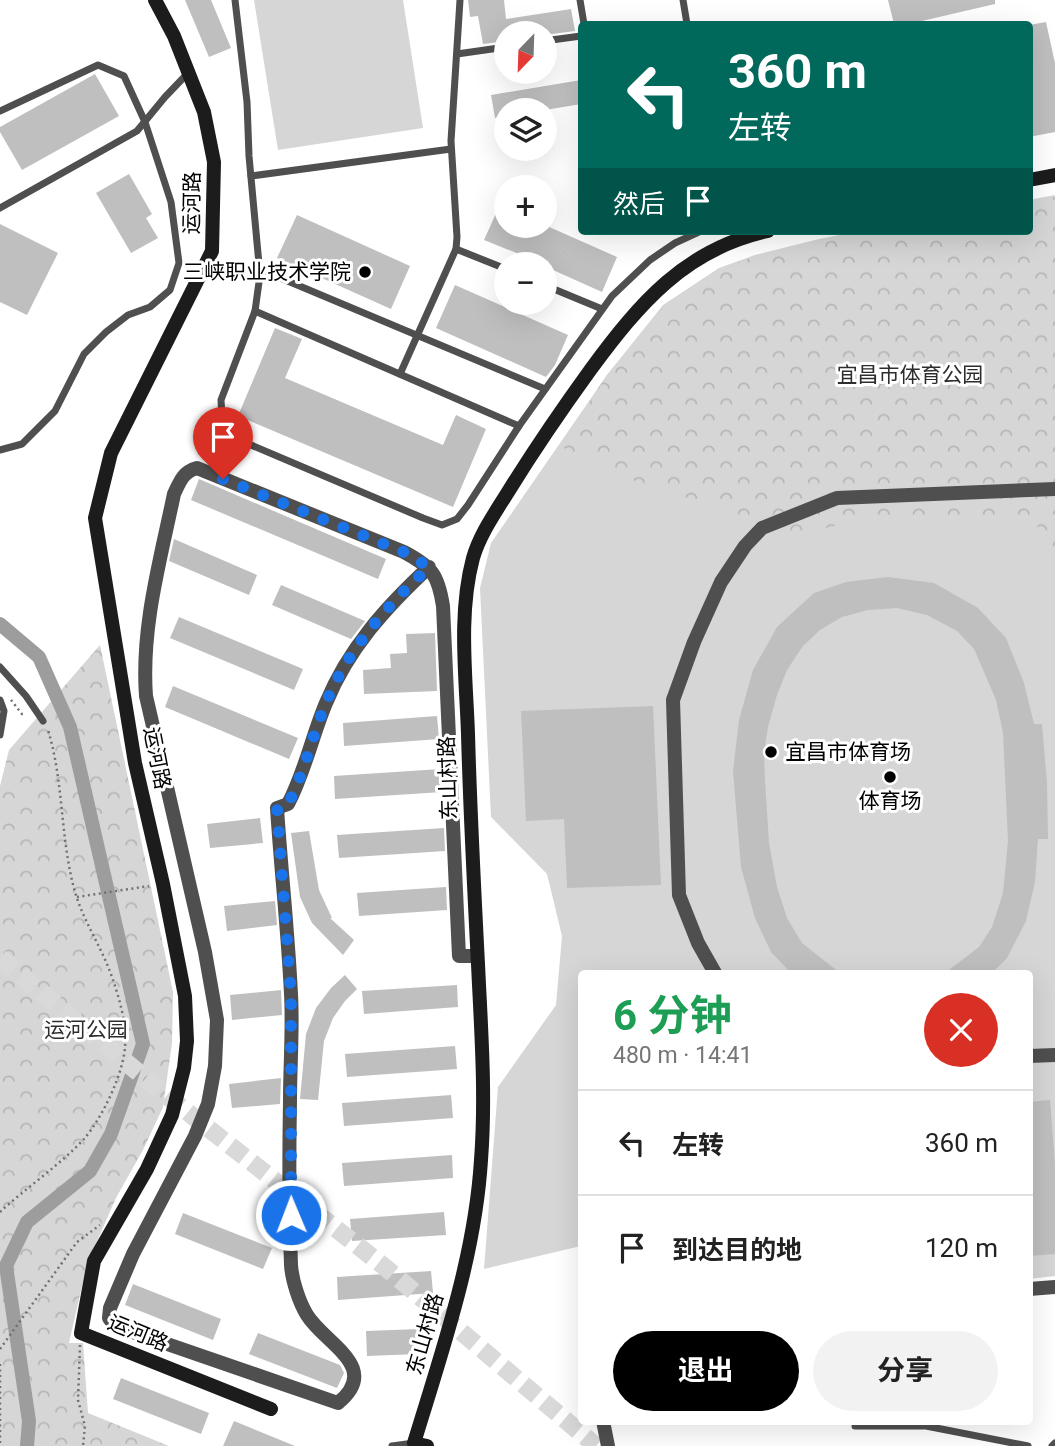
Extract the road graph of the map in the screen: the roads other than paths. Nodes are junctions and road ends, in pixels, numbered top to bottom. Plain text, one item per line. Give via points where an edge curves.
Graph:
1 (155, 0) edge
2 (234, 0) edge
3 (460, 0) edge
4 (580, 0) edge
5 (683, 0) edge
6 (584, 21) edge
7 (686, 21) edge
8 (578, 36) edge
9 (557, 39) edge
10 (494, 49) edge
11 (457, 54) junction
12 (188, 73) junction
13 (0, 111) edge
14 (145, 122) junction
15 (451, 149) junction
16 (251, 176) junction
17 (1055, 176) edge
18 (1033, 179) edge
19 (0, 208) edge
20 (692, 235) edge
21 (757, 235) edge
22 (456, 249) junction
23 (494, 264) edge
24 (259, 269) junction
25 (557, 290) edge
26 (602, 309) junction
27 (255, 311) junction
28 (417, 335) junction
29 (400, 374) junction
30 (545, 389) junction
31 (519, 426) junction
32 (0, 450) edge
33 (1055, 489) edge
34 (429, 567) junction
35 (0, 667) edge
36 (0, 700) edge
37 (43, 721) road end
38 (0, 735) edge
39 (477, 956) junction
40 (713, 970) edge
41 (1055, 1055) edge
42 (1033, 1056) edge
43 (1055, 1287) edge
44 (1033, 1289) edge
45 (271, 1409) dead end
46 (604, 1425) edge
47 (855, 1426) dead end
48 (420, 1444) edge
49 (391, 1446) edge
50 (608, 1446) edge
51 (1028, 1446) edge

1 - 12 street, 运河路
2 - 16 lane
3 - 11 lane
4 - 6 lane
5 - 7 lane
8 - 9 lane
10 - 11 lane
11 - 15 lane
12 - 14 lane
12 - 45 street, 运河路 via 204,112 214,162 212,251 111,453 94,518 135,763 185,996 187,1041 172,1115 148,1169 94,1261 81,1333
13 - 14 lane via 98,65 124,76
14 - 19 lane via 137,131
14 - 32 lane via 171,202 179,262 170,290 106,332 84,354 55,411 22,444
15 - 16 lane
15 - 22 lane
16 - 24 lane
17 - 18 street
20 - 26 lane via 650,260
21 - 39 street, 东山村路 via 686,265 624,324 547,430 473,557 464,611
22 - 23 lane
22 - 28 lane
24 - 27 lane
24 - 28 lane
25 - 26 lane
26 - 30 lane
27 - 29 lane
27 - 31 lane via 220,400 230,432 244,442 442,525 457,519 468,505
28 - 29 lane
28 - 30 lane
29 - 31 lane
30 - 31 lane
33 - 40 street via 837,498 762,528 745,546 721,582 673,700 679,895
34 - 34 street via 404,552 197,468 180,480 174,495 147,627 146,696 205,952 217,1020 215,1066 208,1104 195,1136 133,1254 109,1318 132,1333 338,1403 348,1395 355,1373 350,1361 308,1316 291,1269 291,995 277,808 288,804 296,789 339,673 368,630
34 - 39 street via 443,606 459,956
35 - 37 lane
36 - 38 lane via 4,711
39 - 48 street, 东山村路 via 482,1063 476,1206
41 - 42 street
43 - 44 street
46 - 50 street
47 - 51 lane via 926,1426
48 - 49 lane

